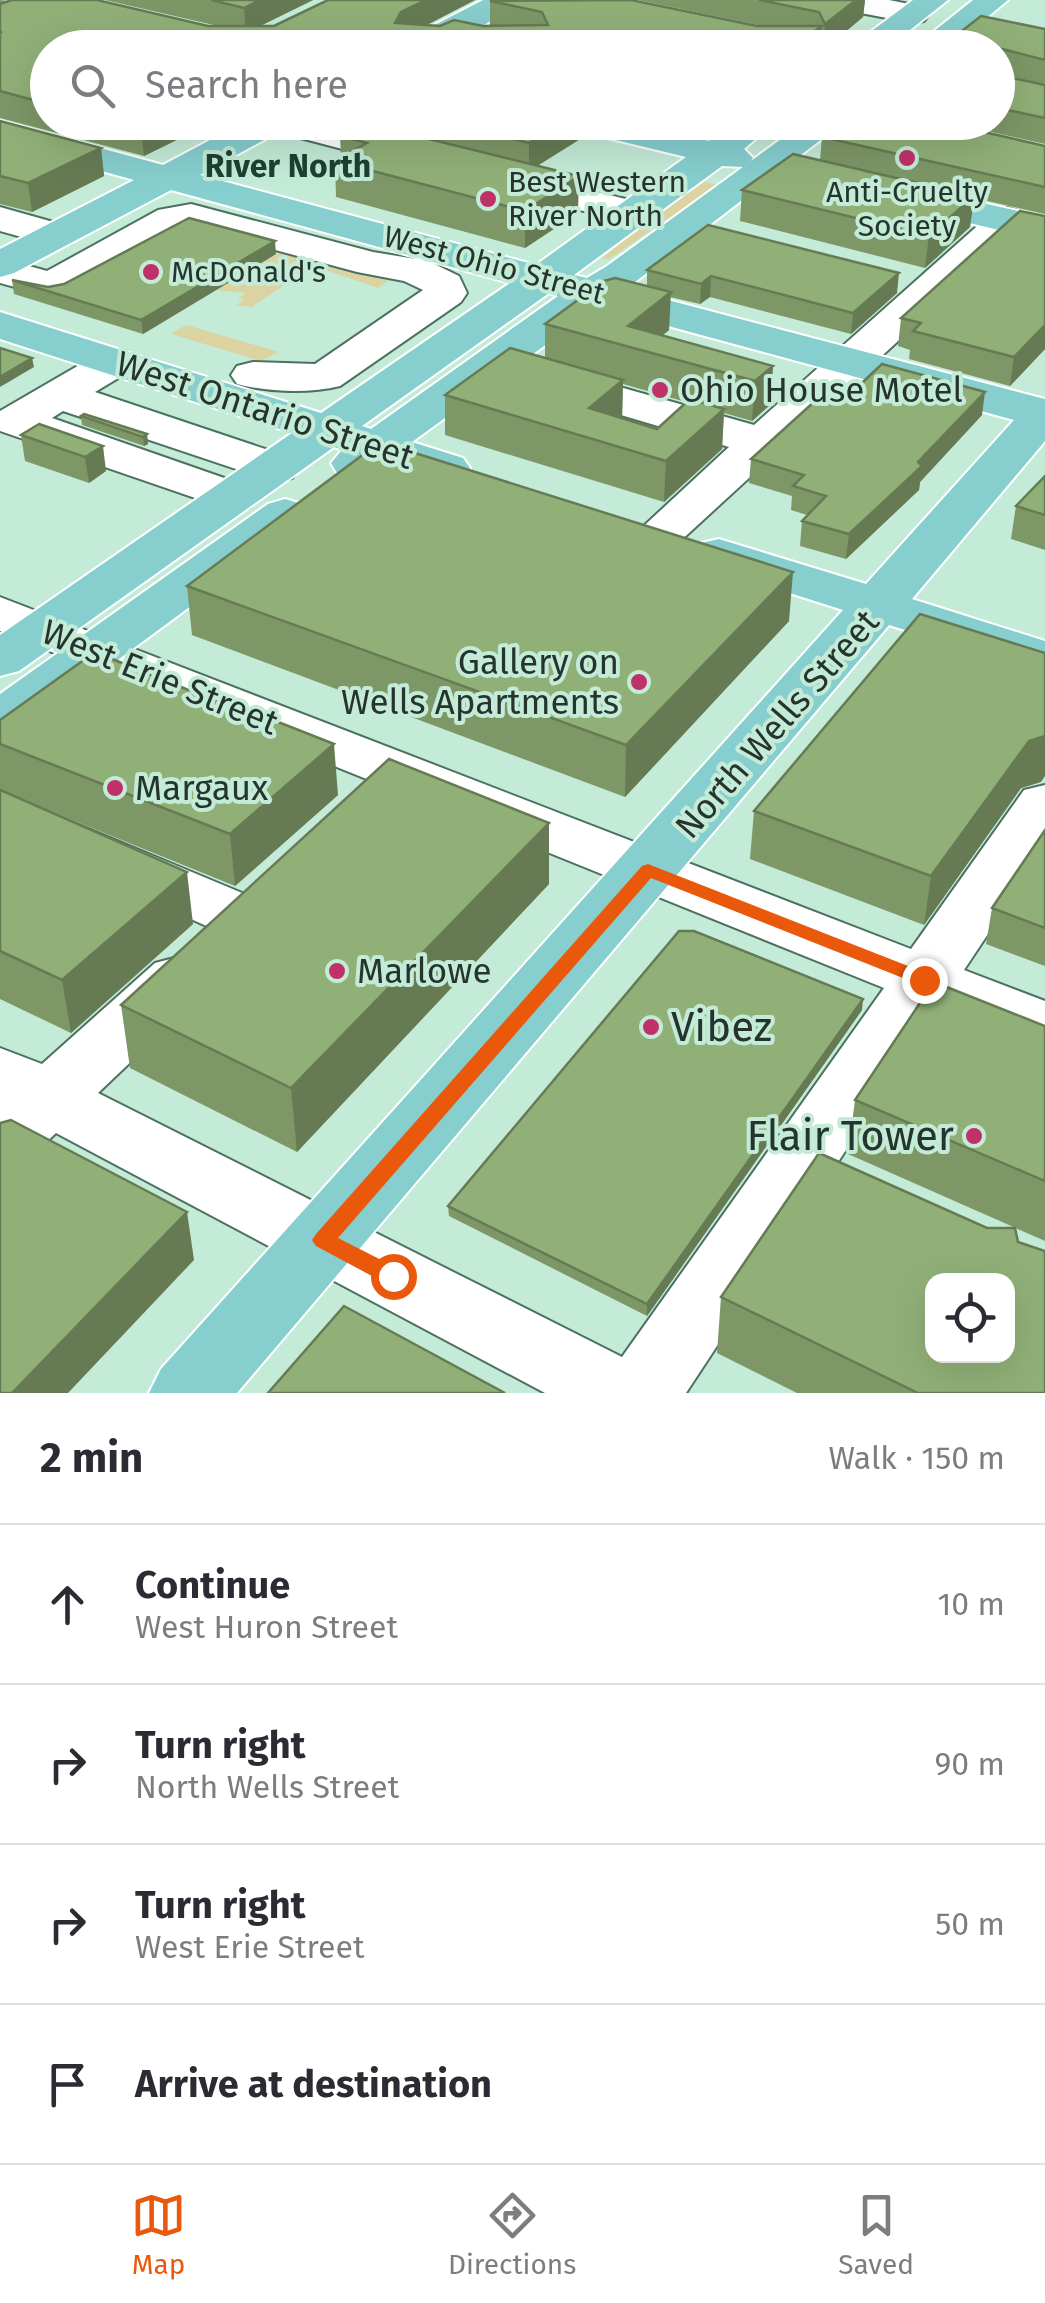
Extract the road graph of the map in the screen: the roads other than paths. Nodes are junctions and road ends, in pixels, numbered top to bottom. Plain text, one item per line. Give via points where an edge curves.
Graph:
1 (506, 0) edge
2 (840, 0) edge
3 (993, 0) edge
4 (923, 7) edge
5 (962, 22) junction
6 (448, 30) edge
7 (890, 30) edge
8 (952, 30) edge
9 (999, 30) edge
10 (0, 132) edge
11 (240, 140) edge
12 (347, 140) edge
13 (664, 140) edge
14 (733, 140) edge
15 (802, 140) edge
16 (715, 153) junction
17 (769, 165) junction
18 (814, 176) edge
19 (167, 177) junction
20 (866, 188) edge
21 (632, 212) junction
22 (0, 218) edge
23 (689, 224) junction
24 (1026, 224) edge
25 (57, 235) junction
26 (738, 236) edge
27 (0, 267) edge
28 (542, 279) junction
29 (51, 285) junction
30 (592, 292) junction
31 (0, 313) edge
32 (0, 326) edge
33 (96, 356) junction
34 (850, 362) junction
35 (491, 364) junction
36 (184, 384) junction
37 (257, 392) junction
38 (0, 394) edge
39 (60, 395) junction
40 (1045, 414) edge
41 (130, 418) junction
42 (328, 430) junction
43 (762, 442) junction
44 (206, 444) junction
45 (378, 446) junction
46 (274, 468) junction
47 (496, 483) edge
48 (233, 497) junction
49 (640, 529) joint
50 (880, 606) junction
51 (14, 635) edge
52 (96, 651) junction
53 (1045, 658) edge
54 (0, 720) edge
55 (402, 773) junction
56 (0, 811) edge
57 (1042, 814) edge
58 (353, 817) edge
59 (648, 870) junction
60 (924, 980) junction
61 (1045, 1027) edge
62 (16, 1105) edge
63 (323, 1240) junction
64 (189, 1393) edge
65 (618, 1393) edge
66 (642, 1393) edge

1 - 6 main road
2 - 4 street
3 - 5 main road
4 - 7 main road
5 - 8 main road
5 - 9 street
10 - 19 main road, West Ohio Street
11 - 19 main road
12 - 21 street
13 - 16 main road
14 - 16 main road
15 - 17 main road
16 - 17 main road
16 - 21 main road
17 - 18 main road
17 - 23 main road
19 - 25 main road
19 - 28 main road, West Ohio Street
20 - 24 main road
21 - 28 main road
22 - 25 street
23 - 26 street
23 - 30 main road
24 - 34 street via 918,281
25 - 27 main road
27 - 29 street
28 - 30 main road, West Ohio Street
28 - 42 main road
29 - 31 street
29 - 37 street via 172,218 190,215 414,270 445,285 446,293 324,377
30 - 34 main road, West Ohio Street
30 - 35 main road
32 - 33 main road, West Ontario Street
33 - 36 main road, West Ontario Street
33 - 38 street
33 - 39 street
34 - 40 main road, West Ohio Street
34 - 43 street
35 - 43 street
35 - 45 main road
36 - 37 main road, West Ontario Street
36 - 41 street
37 - 42 main road, West Ontario Street
37 - 44 street
39 - 41 street
39 - 48 street via 15,421
40 - 50 main road, North Wells Street
41 - 44 street
42 - 45 main road, West Ontario Street
42 - 46 main road
43 - 49 street
44 - 46 street
45 - 47 main road, West Ontario Street
45 - 52 main road
46 - 48 main road
48 - 51 main road
49 - 50 main road
50 - 53 main road
50 - 59 main road, North Wells Street
51 - 52 street, West Erie Street
52 - 54 main road
52 - 55 street, West Erie Street
55 - 58 street
55 - 59 street, West Erie Street
56 - 62 street via 264,899
57 - 60 street
59 - 60 street, West Erie Street
59 - 63 main road, North Wells Street
60 - 61 street, West Erie Street
60 - 66 street via 824,1178
62 - 63 street
63 - 64 main road, North Wells Street
63 - 65 street

